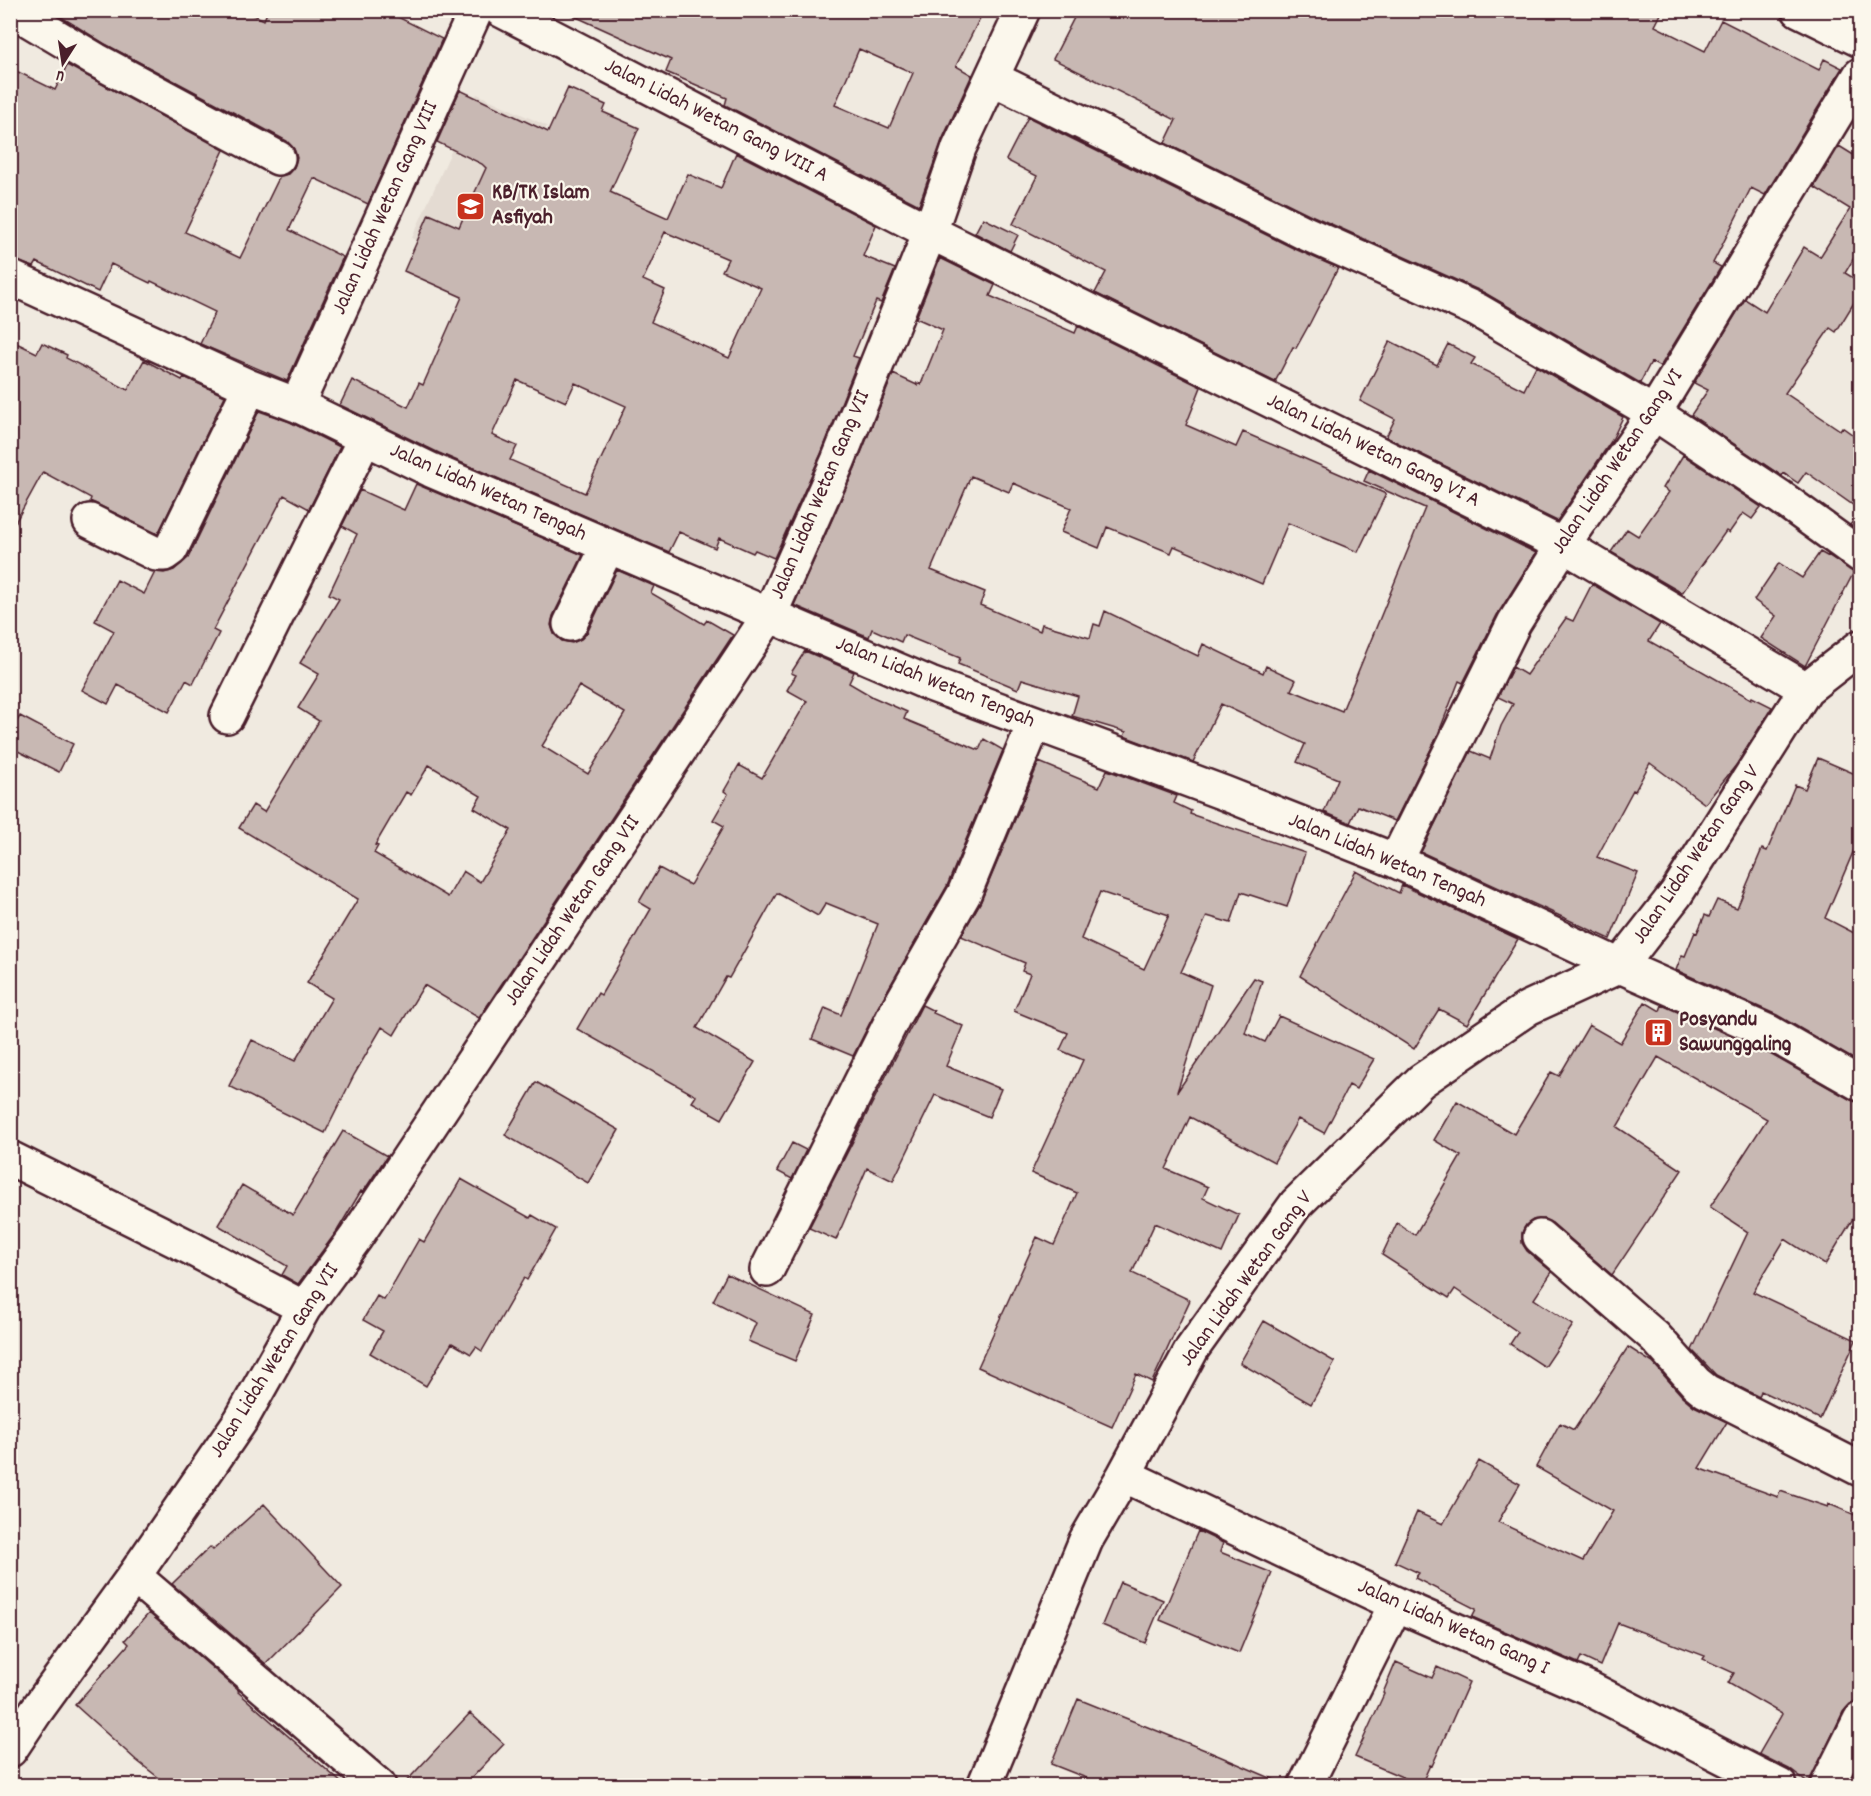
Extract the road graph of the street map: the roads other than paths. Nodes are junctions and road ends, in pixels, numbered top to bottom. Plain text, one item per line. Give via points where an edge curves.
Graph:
1 (12, 10) edge
2 (476, 10) edge
3 (501, 10) edge
4 (1023, 10) edge
5 (1799, 10) edge
6 (1860, 40) edge
7 (1860, 75) edge
8 (992, 78) junction
9 (278, 158) dead end
10 (930, 232) junction
11 (10, 277) edge
12 (250, 387) junction
13 (297, 405) junction
14 (1653, 413) junction
15 (365, 438) junction
16 (90, 521) dead end
17 (1563, 545) junction
18 (608, 546) junction
19 (1860, 555) edge
20 (770, 614) junction
21 (570, 624) dead end
22 (1860, 647) edge
23 (1806, 689) junction
24 (227, 716) dead end
25 (1034, 724) junction
26 (1396, 861) junction
27 (1620, 966) junction
28 (1860, 1084) edge
29 (10, 1158) edge
30 (1540, 1238) dead end
31 (768, 1270) dead end
32 (304, 1308) junction
33 (1860, 1469) edge
34 (1124, 1475) junction
35 (134, 1576) junction
36 (1396, 1604) junction
37 (1860, 1720) edge
38 (10, 1750) edge
39 (379, 1785) edge
40 (984, 1785) edge
41 (1305, 1785) edge
42 (1780, 1785) edge
43 (1827, 1785) edge

1 - 9 street
2 - 13 street, Jalan Lidah Wetan Gang VIII
3 - 10 street, Jalan Lidah Wetan Gang VIII A
4 - 8 street, Jalan Lidah Wetan Gang VII
5 - 6 street
7 - 14 street, Jalan Lidah Wetan Gang VI
8 - 10 street, Jalan Lidah Wetan Gang VII via 959,148
8 - 14 street via 1303,232 1477,310
10 - 17 street, Jalan Lidah Wetan Gang VI A
10 - 20 street, Jalan Lidah Wetan Gang VII via 838,460
11 - 12 street, Jalan Lidah Wetan Tengah
12 - 13 street, Jalan Lidah Wetan Tengah
12 - 16 street via 171,549 156,554
13 - 15 street, Jalan Lidah Wetan Tengah
14 - 17 street, Jalan Lidah Wetan Gang VI
14 - 19 street
15 - 18 street, Jalan Lidah Wetan Tengah
15 - 24 street
17 - 23 street, Jalan Lidah Wetan Gang VI A
17 - 26 street, Jalan Lidah Wetan Gang VI via 1514,623
18 - 20 street, Jalan Lidah Wetan Tengah
18 - 21 street
20 - 25 street, Jalan Lidah Wetan Tengah via 930,684
20 - 32 street, Jalan Lidah Wetan Gang VII via 356,1237
22 - 23 street, Jalan Lidah Wetan Gang V
23 - 27 street, Jalan Lidah Wetan Gang V via 1676,894
25 - 26 street, Jalan Lidah Wetan Tengah
25 - 31 street via 964,894 894,1017
26 - 27 street, Jalan Lidah Wetan Tengah
27 - 28 street, Jalan Lidah Wetan Tengah via 1769,1032
27 - 34 street, Jalan Lidah Wetan Gang V via 1528,1008 1421,1081 1296,1204 1192,1349
29 - 32 street
30 - 33 street via 1655,1337 1706,1391
32 - 35 street, Jalan Lidah Wetan Gang VII via 241,1420
34 - 36 street, Jalan Lidah Wetan Gang I
34 - 40 street, Jalan Lidah Wetan Gang V via 1086,1540
35 - 38 street, Jalan Lidah Wetan Gang VII
35 - 39 street
36 - 41 street
36 - 42 street, Jalan Lidah Wetan Gang I via 1590,1689
37 - 43 street

